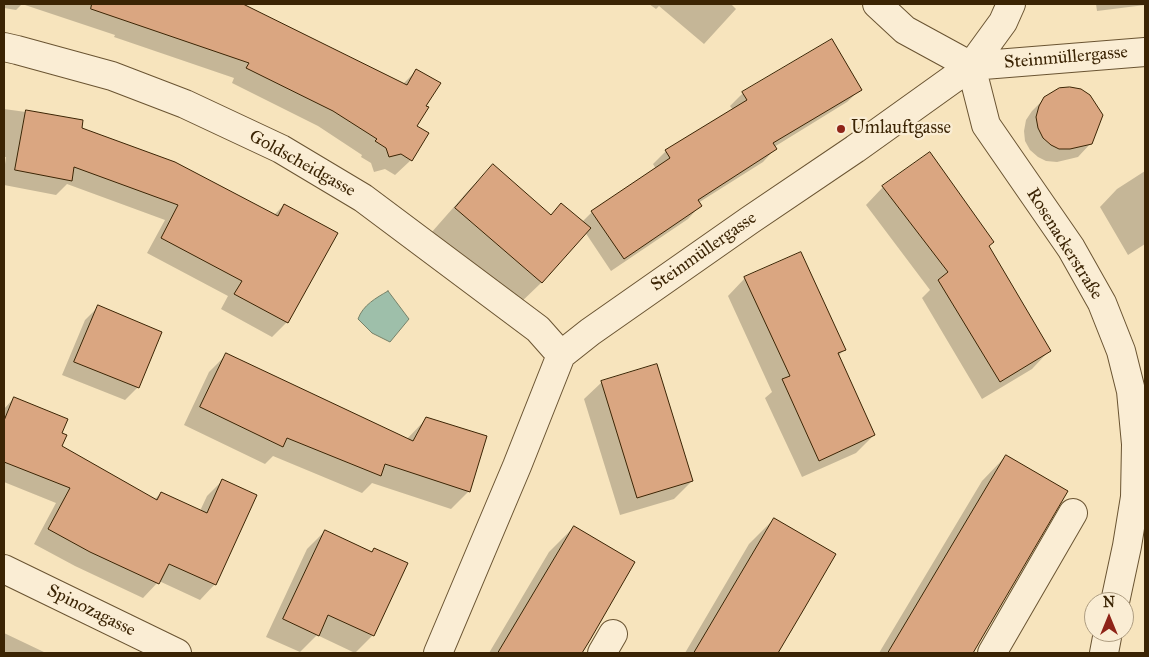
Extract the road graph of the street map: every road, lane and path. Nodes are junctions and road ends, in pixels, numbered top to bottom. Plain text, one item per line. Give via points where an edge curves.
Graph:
1 (877, 4) edge
2 (1011, 4) edge
3 (4, 48) edge
4 (1145, 52) edge
5 (971, 66) junction
6 (561, 355) junction
7 (1073, 513) dead end
8 (4, 569) edge
9 (1117, 592) edge
10 (177, 653) edge
11 (438, 653) edge
12 (992, 653) edge

1 - 5 street via 905,30
2 - 5 street via 1003,22
3 - 6 street, Goldscheidgasse via 112,76 185,104 281,149 364,198 538,329
4 - 5 street, Steinmüllergasse
5 - 6 street, Steinmüllergasse
5 - 9 street, Rosenackerstraße via 986,125 1071,248 1102,303 1121,351 1131,392 1136,444 1135,497
6 - 11 street, Steinmüllergasse
7 - 12 street
8 - 10 street, Spinozagasse

